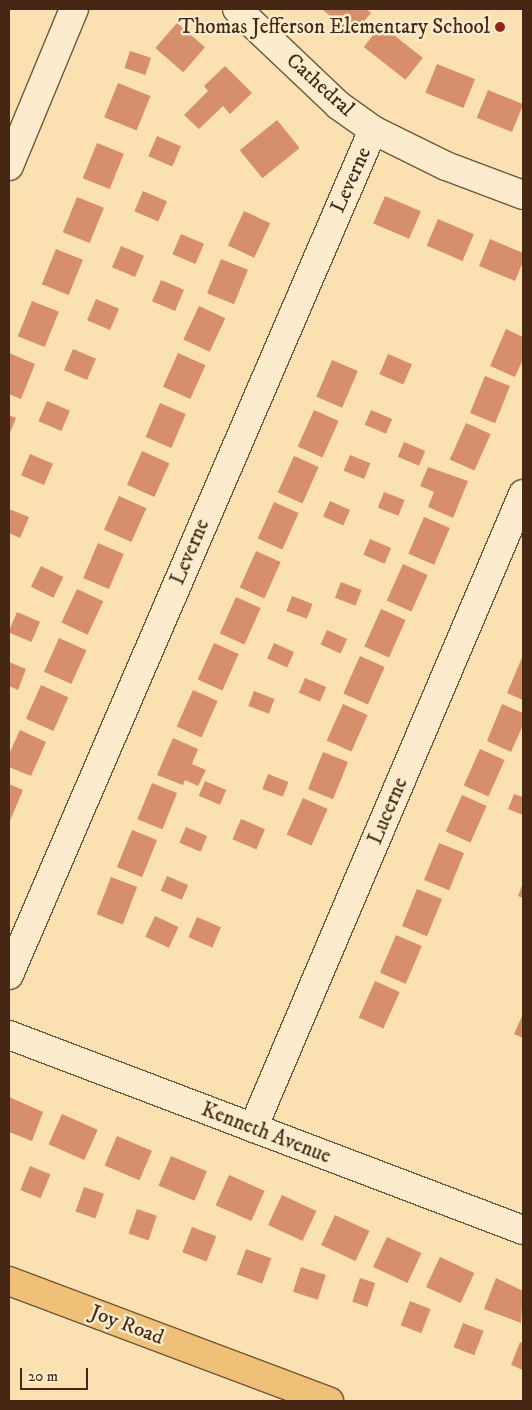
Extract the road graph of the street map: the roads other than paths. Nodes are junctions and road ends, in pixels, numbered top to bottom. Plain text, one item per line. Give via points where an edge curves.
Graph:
1 (74, 9) edge
2 (237, 9) edge
3 (373, 130) junction
4 (9, 166) edge
5 (523, 195) edge
6 (523, 494) edge
7 (9, 975) edge
8 (9, 1035) edge
9 (253, 1128) junction
10 (522, 1227) edge
11 (9, 1281) edge
12 (285, 1393) edge
13 (330, 1401) edge

1 - 4 street
2 - 3 street, Cathedral via 338,104
3 - 5 street, Cathedral via 446,166
3 - 7 street, Leverne
6 - 9 street, Lucerne
8 - 9 street, Kenneth Avenue
9 - 10 street, Kenneth Avenue
11 - 12 main road, Joy Road
12 - 13 main road, Joy Road

